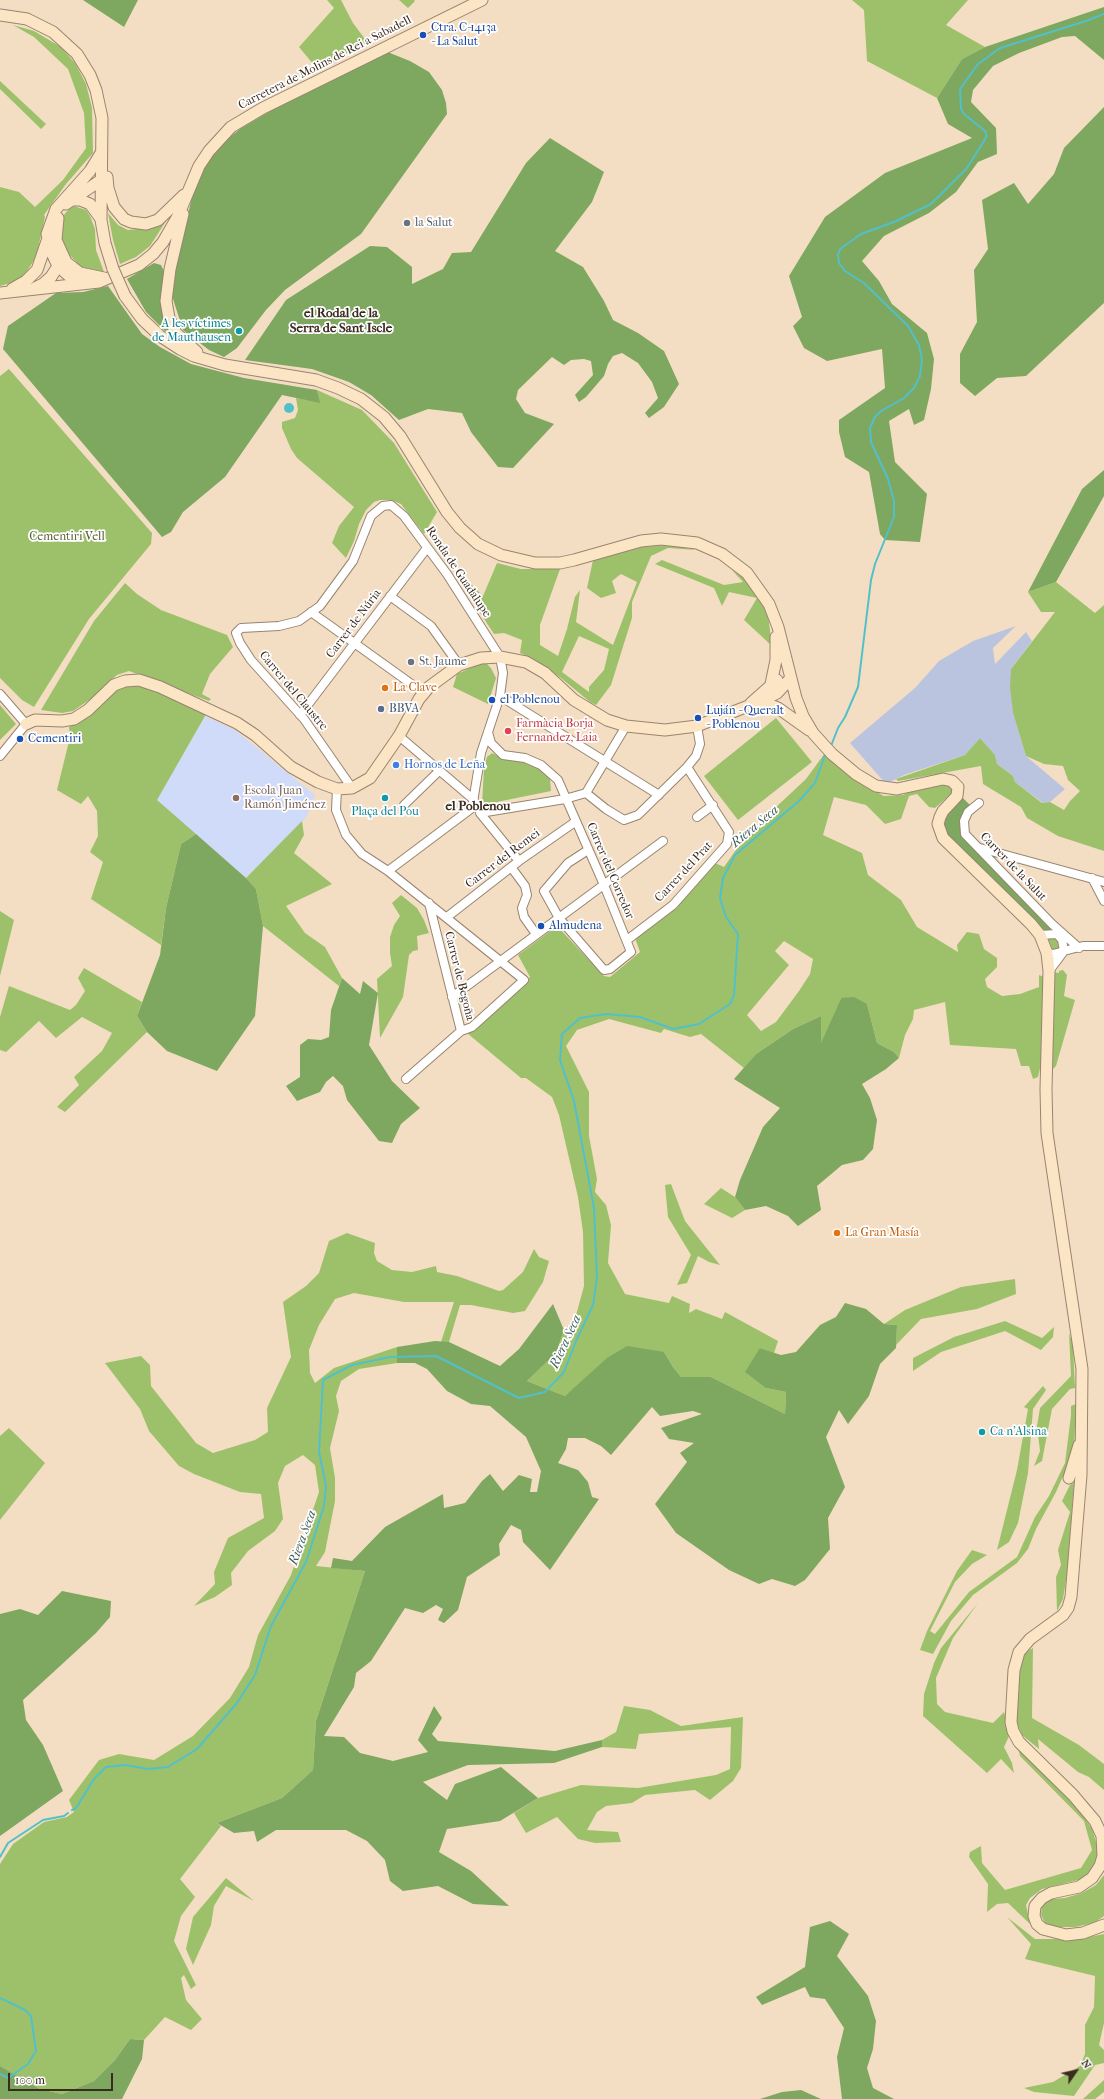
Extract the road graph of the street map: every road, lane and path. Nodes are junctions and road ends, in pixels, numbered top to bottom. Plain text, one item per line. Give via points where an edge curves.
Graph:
1 (482, 0) edge
2 (0, 15) edge
3 (103, 149) junction
4 (101, 180) junction
5 (188, 192) junction
6 (72, 200) junction
7 (101, 220) junction
8 (56, 231) junction
9 (48, 240) junction
10 (153, 254) junction
11 (58, 266) junction
12 (170, 269) junction
13 (112, 273) junction
14 (31, 277) junction
15 (86, 280) junction
16 (33, 289) junction
17 (1, 293) edge
18 (208, 361) junction
19 (427, 548) junction
20 (390, 596) junction
21 (311, 612) junction
22 (775, 617) junction
23 (354, 644) junction
24 (500, 657) junction
25 (459, 666) junction
26 (791, 678) junction
27 (771, 684) junction
28 (424, 693) junction
29 (0, 694) edge
30 (500, 696) junction
31 (761, 701) junction
32 (747, 706) junction
33 (300, 715) junction
34 (26, 724) junction
35 (626, 726) junction
36 (697, 726) junction
37 (488, 732) junction
38 (813, 732) junction
39 (398, 736) junction
40 (0, 756) edge
41 (605, 761) junction
42 (687, 768) junction
43 (439, 771) junction
44 (337, 788) junction
45 (352, 788) junction
46 (586, 793) junction
47 (659, 795) junction
48 (565, 799) junction
49 (979, 803) dead end
50 (473, 804) junction
51 (713, 805) junction
52 (404, 806) dead end
53 (697, 817) dead end
54 (575, 822) junction
55 (663, 841) dead end
56 (979, 848) junction
57 (588, 850) junction
58 (519, 861) junction
59 (511, 867) junction
60 (388, 871) junction
61 (1092, 878) junction
62 (1104, 882) edge
63 (604, 885) junction
64 (1104, 901) edge
65 (429, 903) junction
66 (447, 917) junction
67 (559, 918) junction
68 (1054, 926) junction
69 (536, 934) junction
70 (1056, 934) junction
71 (1040, 935) junction
72 (627, 940) junction
73 (1104, 946) edge
74 (1079, 948) junction
75 (1064, 951) junction
76 (1047, 953) junction
77 (501, 960) junction
78 (1049, 971) junction
79 (452, 997) junction
80 (461, 1031) junction
81 (406, 1079) dead end
82 (1082, 1437) junction
83 (1069, 1478) dead end
84 (1104, 1925) edge

1 - 5 main road, Carretera de Molins de Rei a Sabadell via 247,116 225,133 209,151 194,174
2 - 3 main road via 17,17 54,32 85,64 96,90 102,118
3 - 4 main road
3 - 5 main road via 110,200 119,214 127,220 146,224 158,220
3 - 9 main road via 90,171 56,209 48,230
4 - 6 main road
4 - 7 main road
5 - 10 main road, Carretera de Molins de Rei a Sabadell via 169,232
5 - 12 main road
6 - 7 main road via 90,204
6 - 8 main road via 60,211
7 - 13 main road
8 - 11 main road via 54,248
8 - 15 main road via 58,248 66,262
9 - 11 main road via 52,256
9 - 14 main road
10 - 12 main road via 163,260
10 - 13 main road, Carretera de Molins de Rei a Sabadell via 132,269
11 - 14 main road
11 - 15 main road
11 - 16 main road via 48,281
12 - 18 main road via 166,301 173,328 180,338
13 - 15 main road
13 - 18 main road, bridge via 142,319 160,336 180,349
14 - 17 main road via 13,289
15 - 16 main road
16 - 17 main road
18 - 22 main road via 305,378 338,388 362,399 384,417 400,436 452,520 469,536 493,552 524,562 548,564 574,560 651,539 697,543 722,554 747,573 763,594
19 - 20 street, Carrer de Núria
19 - 21 street, Ronda de Guadalupe via 404,516 391,505 383,506 371,516 353,561 320,606
19 - 24 street, Ronda de Guadalupe via 447,574
20 - 23 street, Carrer de Núria
20 - 25 street via 432,626
21 - 23 street
21 - 33 street, Carrer del Claustre via 299,621 279,626 241,628 236,634 251,660
22 - 26 main road
22 - 27 main road via 777,650
23 - 28 street
23 - 33 street, Carrer de Núria
24 - 25 main road via 481,658
24 - 30 street
24 - 35 main road via 526,662 545,673 574,700 607,720
25 - 28 main road
26 - 27 main road via 780,678
26 - 31 main road via 777,693
26 - 38 main road via 799,706
27 - 32 main road
28 - 39 main road
29 - 34 street
30 - 37 street
30 - 41 street
31 - 32 main road
31 - 38 main road via 778,708
32 - 36 main road
33 - 45 street, Carrer del Claustre
34 - 40 street
34 - 44 main road via 35,720 74,719 88,710 114,685 125,680 139,680 160,687 237,723 255,735 291,767 318,782
35 - 36 main road via 665,730
35 - 41 street
36 - 42 street via 700,744 696,756
37 - 48 street, Carrer del Corredor via 491,743 503,755 525,758 542,764 558,780
37 - 50 street via 480,753
38 - 71 main road via 842,762 876,786 897,789 943,779 955,783 958,787 958,796 943,811 939,820 943,838 1028,920
39 - 43 street
39 - 45 main road via 370,778
41 - 46 street
41 - 47 street
42 - 47 street
42 - 51 street, Carrer del Prat
43 - 50 street
43 - 52 street
44 - 45 main road
44 - 60 street, Carrer de Begoña via 336,810 346,835 362,854
46 - 47 street via 624,820 638,816
46 - 48 street
48 - 54 street, Carrer del Corredor
48 - 58 street via 480,813
49 - 56 street, Carrer de la Salut via 968,812 964,822 965,834
50 - 60 street
51 - 53 street
51 - 72 street, Carrer del Prat via 729,832 726,844 673,905
54 - 57 street, Carrer del Corredor
54 - 58 street, Carrer del Remei
55 - 63 street
56 - 61 street
56 - 68 street, Carrer de la Salut
57 - 63 street, Carrer del Corredor
57 - 67 street via 568,863 544,891
58 - 59 street, Carrer del Remei
59 - 66 street, Carrer del Remei
59 - 69 street via 525,886 527,895 522,908 524,917
60 - 65 street, Carrer de Begoña
61 - 62 street
61 - 64 street
63 - 67 street
63 - 72 street, Carrer del Corredor
65 - 66 street, Carrer de Begoña
65 - 79 street, Carrer de Begoña
66 - 77 street, Carrer de Begoña
67 - 69 street
67 - 72 street, Carrer del Corredor via 604,970 610,969 632,952
68 - 70 street, Carrer de la Salut
68 - 74 street, Carrer de la Salut
69 - 77 street
70 - 71 street
70 - 75 street, Carrer de la Salut via 1062,940
71 - 76 main road
73 - 74 street
74 - 75 street
75 - 76 street
75 - 78 street
76 - 78 main road
77 - 79 street
77 - 80 street, Carrer de Begoña via 524,980 472,1027
78 - 82 main road via 1047,1133 1080,1356
79 - 80 street, Carrer de Begoña
80 - 81 street, Carrer de Begoña
82 - 83 main road
82 - 84 main road via 1070,1603 1058,1621 1030,1639 1019,1652 1014,1670 1011,1722 1019,1742 1090,1814 1099,1829 1103,1844 1100,1866 1092,1878 1079,1887 1051,1893 1042,1898 1035,1906 1036,1920 1043,1929 1066,1935 1083,1933

